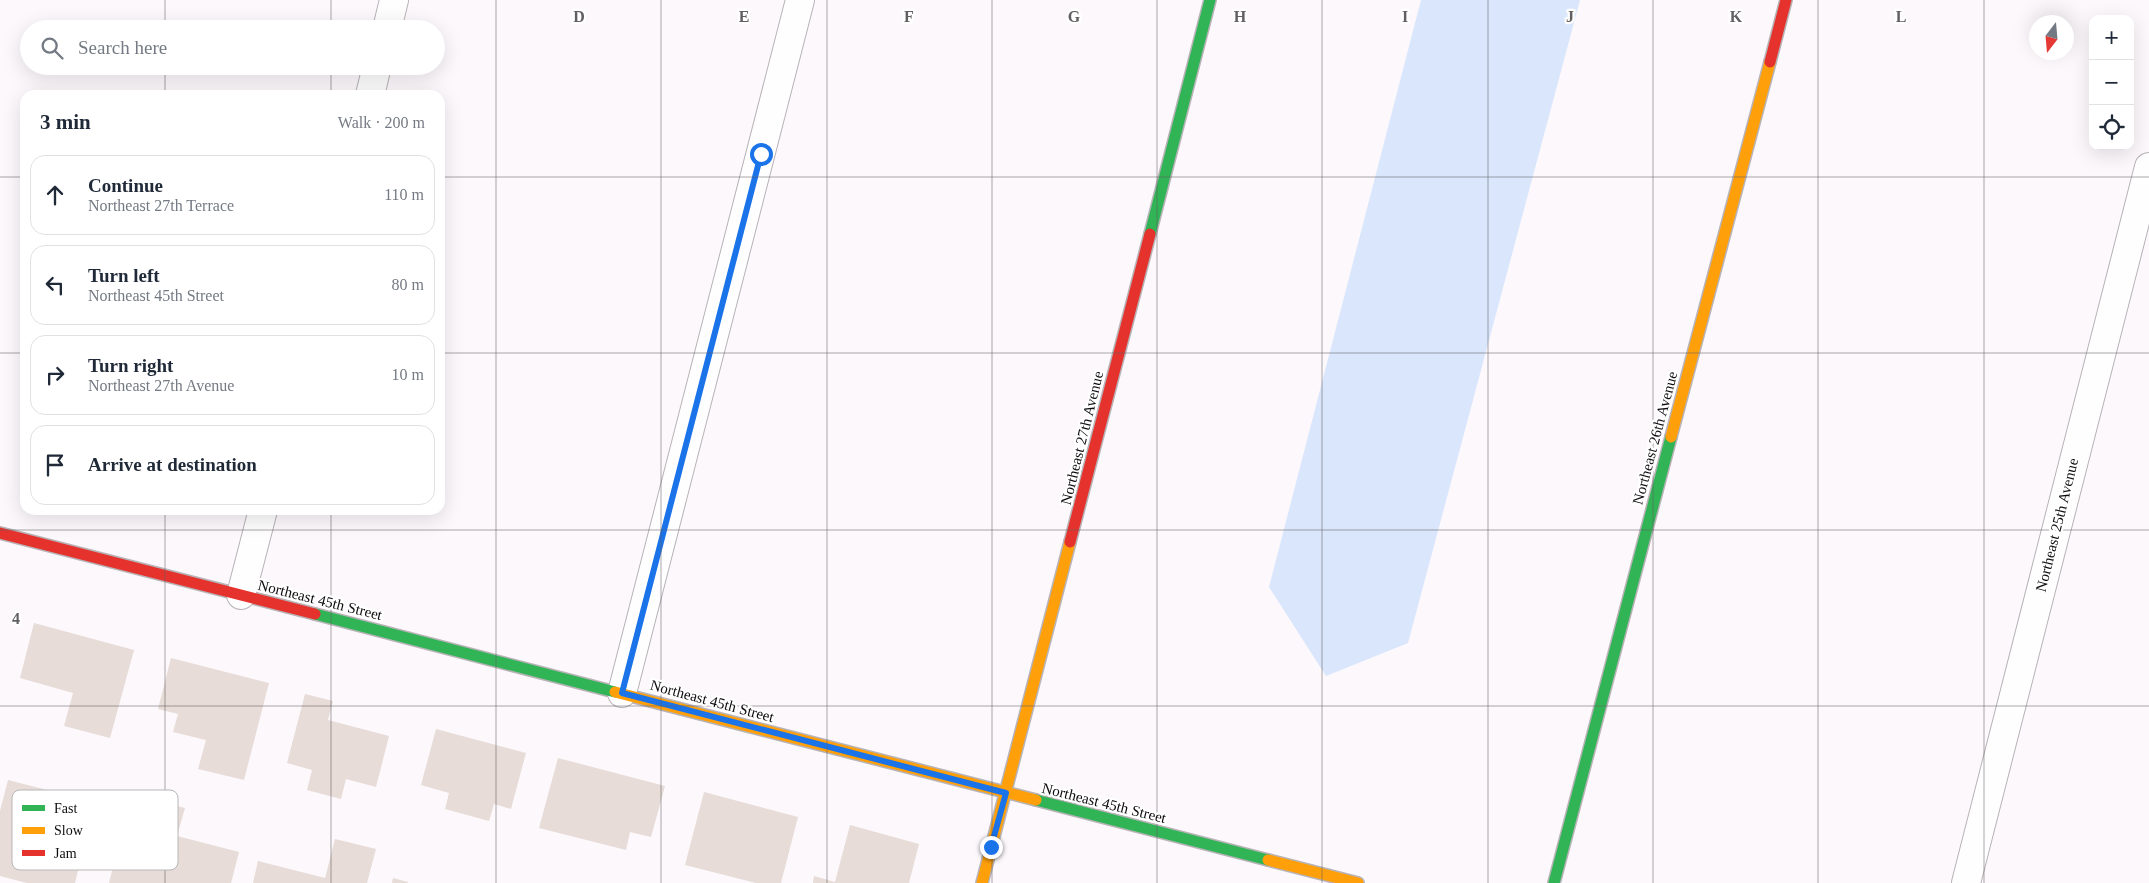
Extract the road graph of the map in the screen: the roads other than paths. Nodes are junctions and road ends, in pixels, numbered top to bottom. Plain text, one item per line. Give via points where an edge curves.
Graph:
1 (394, 0) edge
2 (800, 0) edge
3 (1210, 0) edge
4 (1786, 0) edge
5 (389, 20) edge
6 (375, 75) edge
7 (371, 90) edge
8 (2149, 167) edge
9 (262, 515) edge
10 (0, 533) edge
11 (241, 595) junction
12 (622, 693) junction
13 (1006, 793) junction
14 (982, 883) edge
15 (1358, 883) edge
16 (1554, 883) edge
17 (1966, 883) edge

1 - 5 street
2 - 12 street
3 - 13 street, Northeast 27th Avenue
4 - 16 street, Northeast 26th Avenue
6 - 7 street
8 - 17 street, Northeast 25th Avenue
9 - 11 street
10 - 11 street, Northeast 45th Street
11 - 12 street, Northeast 45th Street
12 - 13 street, Northeast 45th Street
13 - 14 street, Northeast 27th Avenue
13 - 15 street, Northeast 45th Street

